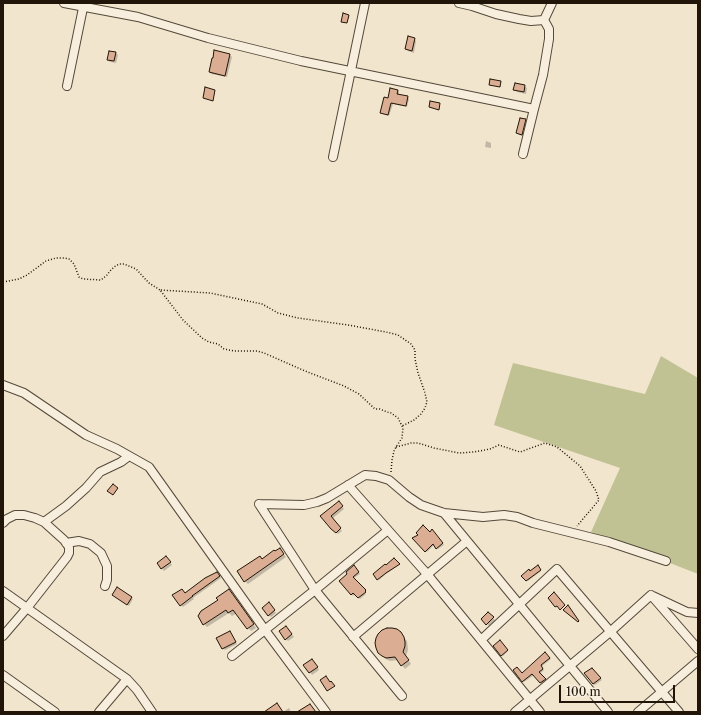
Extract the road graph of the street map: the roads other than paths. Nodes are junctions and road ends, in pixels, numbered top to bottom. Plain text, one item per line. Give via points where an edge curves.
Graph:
1 (64, 3) edge
2 (365, 3) edge
3 (459, 3) edge
4 (552, 3) edge
5 (84, 5) edge
6 (544, 20) junction
7 (351, 71) junction
8 (67, 86) dead end
9 (534, 110) junction
10 (523, 154) dead end
11 (333, 157) dead end
12 (3, 385) edge
13 (129, 456) junction
14 (348, 485) junction
15 (444, 513) junction
16 (44, 522) junction
17 (3, 523) edge
18 (388, 530) junction
19 (467, 541) junction
20 (66, 543) junction
21 (666, 561) dead end
22 (427, 574) junction
23 (105, 586) dead end
24 (315, 590) junction
25 (3, 591) edge
26 (651, 595) junction
27 (519, 604) junction
28 (28, 608) junction
29 (698, 613) edge
30 (265, 630) junction
31 (610, 632) junction
32 (3, 636) edge
33 (353, 637) junction
34 (481, 640) junction
35 (698, 649) edge
36 (232, 656) dead end
37 (698, 661) edge
38 (570, 666) junction
39 (3, 675) edge
40 (127, 679) junction
41 (662, 692) junction
42 (402, 696) dead end
43 (530, 699) junction
44 (55, 712) edge
45 (99, 712) edge
46 (152, 712) edge
47 (326, 712) edge
48 (515, 712) edge
49 (540, 712) edge
50 (608, 712) edge
51 (638, 712) edge
52 (679, 712) edge

1 - 5 street
2 - 7 street
3 - 6 street via 519,19
4 - 6 street
5 - 7 street via 138,17 208,38
5 - 8 street
6 - 9 street via 549,29 549,39
7 - 9 street
7 - 11 street
9 - 10 street
12 - 13 street via 24,393 86,435
13 - 16 street via 100,472 66,506
13 - 30 street via 149,467
14 - 15 street via 365,475 376,476 389,480 421,505
14 - 18 street
14 - 24 street via 327,498 304,505 259,504
15 - 19 street
15 - 21 street via 483,518 504,515 517,517 609,542
16 - 17 street via 24,515 15,515
16 - 20 street
18 - 22 street
18 - 24 street
19 - 22 street
19 - 27 street
20 - 23 street via 79,541 90,544 101,554 107,566
20 - 28 street via 69,548 67,557
22 - 33 street
22 - 34 street
24 - 30 street
24 - 33 street
25 - 28 street
26 - 29 street via 687,612
26 - 31 street
26 - 35 street
27 - 31 street via 557,569
27 - 34 street
27 - 38 street
28 - 32 street
28 - 40 street
30 - 36 street
30 - 47 street
31 - 38 street
31 - 41 street
33 - 42 street
34 - 43 street
37 - 41 street
38 - 43 street
38 - 50 street
39 - 44 street
40 - 45 street
40 - 46 street
41 - 51 street
41 - 52 street
43 - 48 street
43 - 49 street

